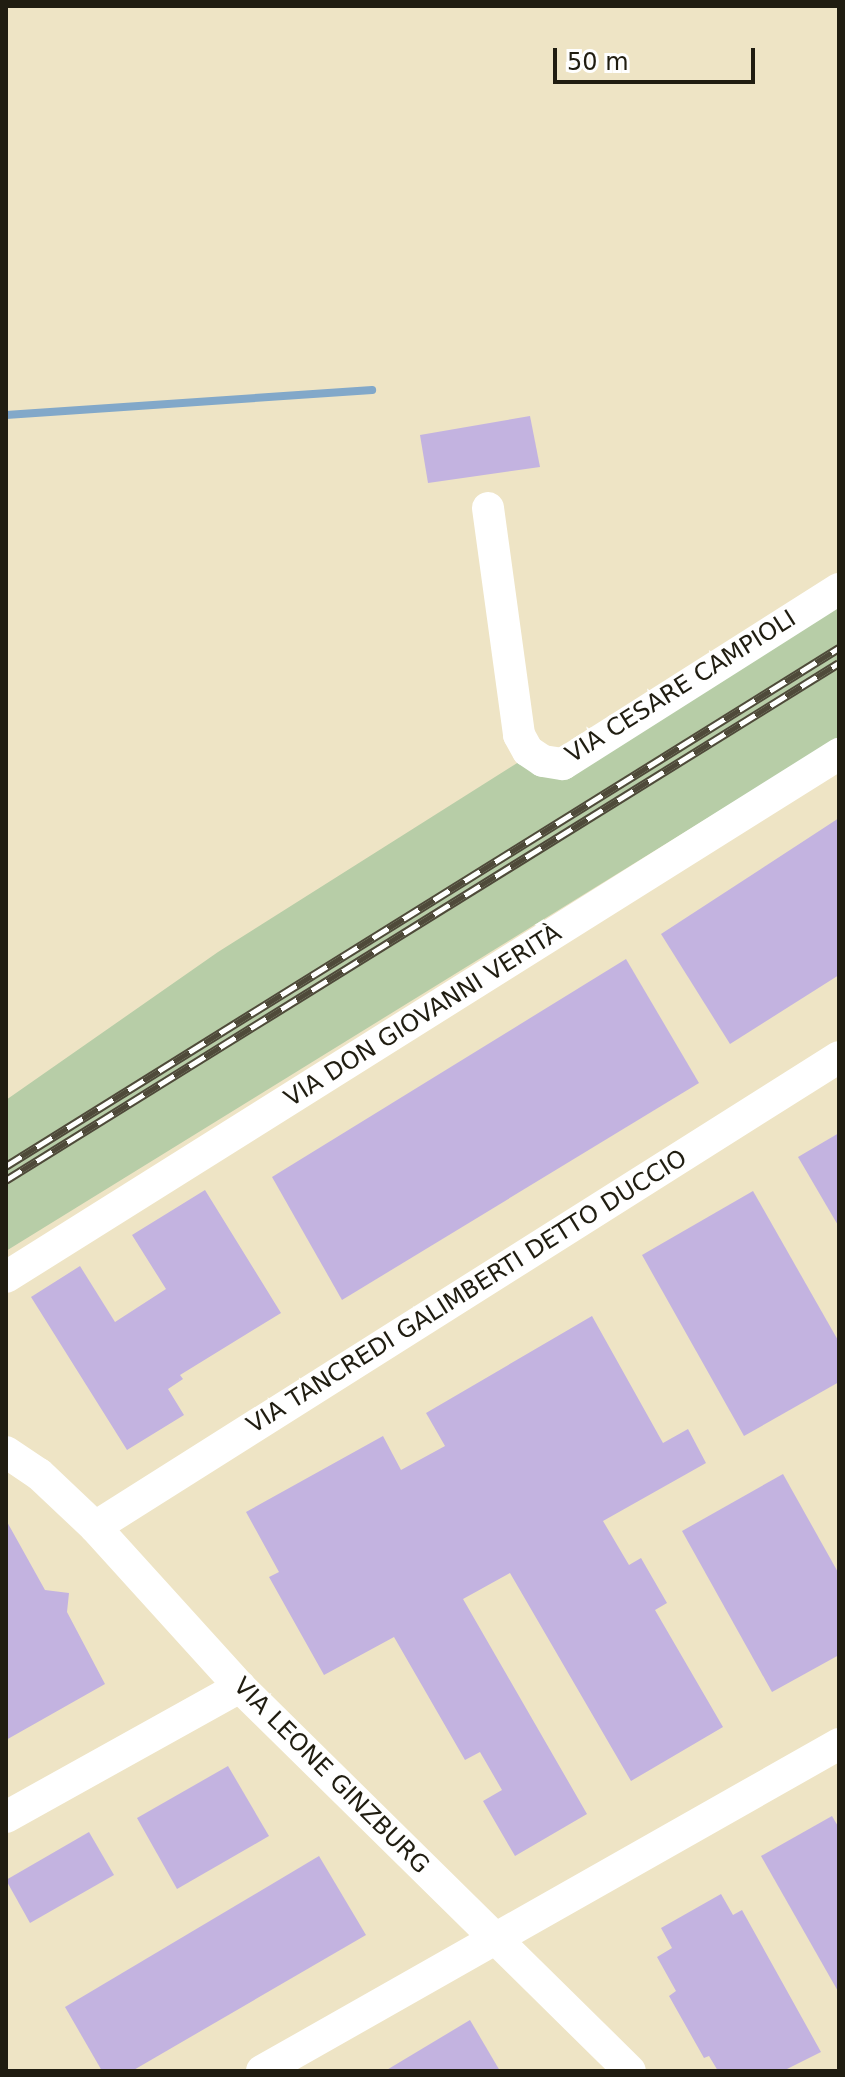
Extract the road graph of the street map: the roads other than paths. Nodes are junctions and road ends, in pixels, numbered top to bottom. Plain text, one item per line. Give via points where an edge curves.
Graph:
1 (488, 508) dead end
2 (839, 589) edge
3 (839, 754) edge
4 (839, 1057) edge
5 (6, 1277) edge
6 (6, 1424) edge
7 (6, 1452) edge
8 (39, 1474) junction
9 (95, 1527) junction
10 (240, 1687) junction
11 (839, 1744) edge
12 (6, 1817) edge
13 (495, 1937) junction
14 (262, 2071) edge
15 (630, 2071) edge

1 - 2 street, VIA CESARE CAMPIOLI via 519,735 528,751 543,761 563,764
3 - 5 street, VIA DON GIOVANNI VERITÀ
4 - 9 street, VIA TANCREDI GALIMBERTI DETTO DUCCIO
6 - 8 street, VIA LEONE GINZBURG
7 - 8 street, VIA LEONE GINZBURG
8 - 9 street, VIA LEONE GINZBURG
9 - 10 street, VIA LEONE GINZBURG
10 - 12 street
10 - 13 street, VIA LEONE GINZBURG
11 - 13 street
13 - 14 street
13 - 15 street, VIA LEONE GINZBURG

